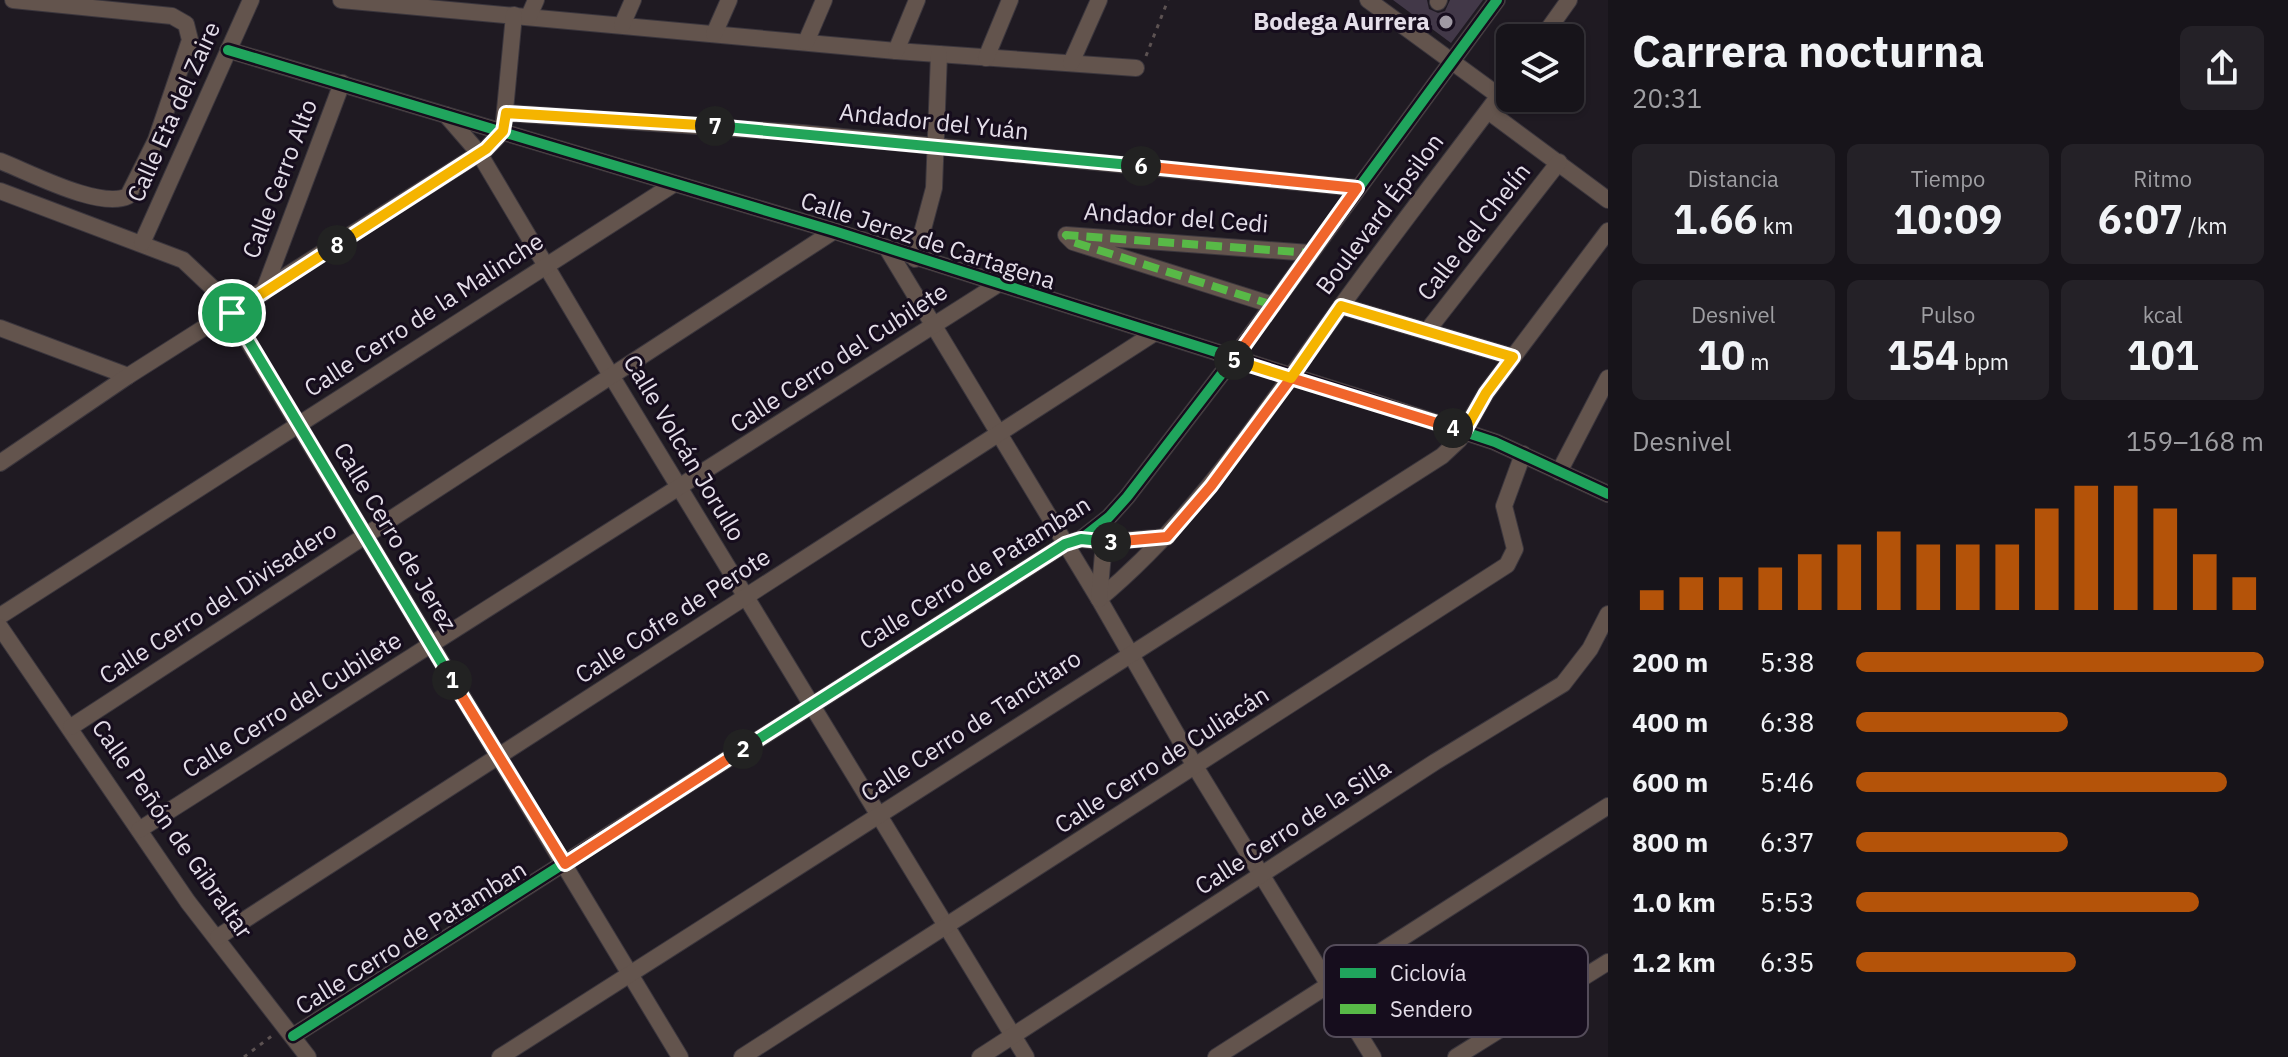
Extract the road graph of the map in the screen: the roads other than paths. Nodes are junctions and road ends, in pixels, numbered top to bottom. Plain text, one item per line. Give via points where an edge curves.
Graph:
1 (13, 0) edge
2 (251, 0) edge
3 (350, 0) edge
4 (633, 0) edge
5 (729, 0) edge
6 (824, 0) edge
7 (917, 0) edge
8 (1010, 0) edge
9 (1099, 0) edge
10 (1368, 0) edge
11 (1569, 0) edge
12 (1493, 2) edge
13 (443, 4) edge
14 (526, 10) edge
15 (1552, 24) edge
16 (622, 25) junction
17 (714, 34) junction
18 (806, 42) junction
19 (228, 50) junction
20 (896, 51) junction
21 (939, 54) junction
22 (986, 58) junction
23 (1451, 62) junction
24 (1071, 63) junction
25 (1136, 68) road end
26 (342, 83) junction
27 (1496, 94) edge
28 (1496, 100) edge
29 (1488, 111) junction
30 (506, 113) junction
31 (445, 114) junction
32 (503, 131) junction
33 (937, 148) junction
34 (479, 153) junction
35 (0, 161) edge
36 (1559, 162) junction
37 (674, 184) junction
38 (1357, 188) junction
39 (0, 191) edge
40 (1608, 200) edge
41 (834, 231) junction
42 (1608, 231) edge
43 (142, 243) junction
44 (888, 250) junction
45 (1310, 253) junction
46 (915, 259) junction
47 (547, 264) junction
48 (997, 285) junction
49 (263, 293) junction
50 (1273, 305) junction
51 (1341, 306) junction
52 (232, 313) junction
53 (936, 325) junction
54 (0, 328) edge
55 (1427, 331) junction
56 (1153, 334) junction
57 (1513, 357) junction
58 (1233, 359) junction
59 (128, 376) junction
60 (612, 377) junction
61 (1291, 378) junction
62 (1606, 388) edge
63 (299, 423) junction
64 (1464, 432) junction
65 (998, 434) junction
66 (1523, 454) junction
67 (0, 463) edge
68 (1559, 472) junction
69 (680, 489) junction
70 (1608, 494) edge
71 (367, 534) junction
72 (1167, 537) junction
73 (1073, 542) junction
74 (1104, 542) junction
75 (747, 596) junction
76 (1099, 599) junction
77 (1608, 614) edge
78 (0, 616) edge
79 (0, 627) edge
80 (431, 646) junction
81 (1128, 654) junction
82 (812, 704) junction
83 (71, 727) junction
84 (498, 755) junction
85 (1196, 768) junction
86 (1608, 806) edge
87 (879, 813) junction
88 (139, 830) junction
89 (565, 864) junction
90 (1263, 876) junction
91 (947, 926) junction
92 (218, 937) junction
93 (1391, 945) edge
94 (1608, 962) edge
95 (1588, 974) edge
96 (632, 976) junction
97 (1324, 977) edge
98 (1324, 988) edge
99 (289, 1030) junction
100 (1013, 1036) junction
101 (1361, 1037) edge
102 (1488, 1037) edge
103 (308, 1057) edge
104 (500, 1057) edge
105 (680, 1057) edge
106 (742, 1057) edge
107 (980, 1057) edge
108 (1026, 1057) edge
109 (1216, 1057) edge
110 (1373, 1057) edge
111 (1456, 1057) edge

1 - 35 street via 180,19 190,40 142,172 128,196 108,201
2 - 19 street, Calle Eta del Zaire
3 - 13 street
4 - 16 street
5 - 17 street
6 - 18 street
7 - 20 street
8 - 22 street
9 - 24 street
10 - 23 street
11 - 15 street
12 - 23 street, Boulevard Épsilon
13 - 14 street
14 - 16 street
14 - 30 street
16 - 17 street
17 - 18 street
18 - 20 street
19 - 26 street, Calle Jerez de Cartagena
19 - 43 street, Calle Eta del Zaire
20 - 21 street
21 - 22 street
21 - 33 street
22 - 24 street
23 - 27 street
23 - 38 street, Boulevard Épsilon
24 - 25 street
26 - 31 street, Calle Jerez de Cartagena
26 - 49 street, Calle Cerro Alto
28 - 29 street, Boulevard Épsilon
29 - 36 street
29 - 51 street, Boulevard Épsilon
30 - 32 street
30 - 33 street, Andador del Yuán
31 - 32 street, Calle Jerez de Cartagena
31 - 34 street, Calle Volcán Jorullo
32 - 34 street
32 - 37 street, Calle Jerez de Cartagena
33 - 38 street, Andador del Yuán
33 - 46 street via 934,188
34 - 47 street, Calle Volcán Jorullo
34 - 49 street
36 - 40 street
36 - 55 street, Calle del Chelín
37 - 41 street, Calle Jerez de Cartagena
37 - 47 street, Calle Cerro de la Malinche
38 - 45 street, Boulevard Épsilon
39 - 43 street, Calle Cerro de Jerez
41 - 44 street, Calle Jerez de Cartagena
41 - 60 street, Calle Cerro del Divisadero
42 - 57 street, Calle Cerro de Tancítaro
43 - 52 street, Calle Cerro de Jerez via 183,260
44 - 46 street, Calle Jerez de Cartagena
44 - 53 street
45 - 50 street, Boulevard Épsilon
45 - 50 street, Andador del Cedi via 1066,235 1073,242
46 - 48 street, Calle Jerez de Cartagena
47 - 60 street, Calle Volcán Jorullo
47 - 63 street, Calle Cerro de la Malinche
48 - 53 street, Calle Cerro del Cubilete
48 - 56 street, Calle Jerez de Cartagena
49 - 52 street
50 - 58 street, Boulevard Épsilon
51 - 55 street
51 - 61 street, Boulevard Épsilon
52 - 59 street
52 - 63 street, Calle Cerro de Jerez
53 - 65 street
53 - 69 street, Calle Cerro del Cubilete
54 - 59 street
55 - 57 street
56 - 58 street, Calle Jerez de Cartagena
56 - 65 street, Calle Cofre de Perote
57 - 64 street, Calle Cerro de Tancítaro
58 - 61 street, Calle Jerez de Cartagena
58 - 73 street, Calle Cerro de Patamban via 1127,497
59 - 67 street
60 - 69 street, Calle Volcán Jorullo
60 - 71 street, Calle Cerro del Divisadero
61 - 64 street, Calle Jerez de Cartagena
61 - 72 street, Boulevard Épsilon
62 - 68 street
63 - 71 street, Calle Cerro de Jerez
63 - 78 street, Calle Cerro de la Malinche
64 - 66 street, Calle Jerez de Cartagena
64 - 81 street, Calle Cerro de Tancítaro via 1442,456
65 - 73 street
65 - 75 street, Calle Cofre de Perote
66 - 68 street, Calle Jerez de Cartagena
66 - 85 street, Calle Cerro de Culiacán via 1504,506 1515,549 1507,565
68 - 70 street, Calle Jerez de Cartagena
69 - 75 street, Calle Volcán Jorullo
69 - 80 street, Calle Cerro del Cubilete
71 - 80 street, Calle Cerro de Jerez
71 - 83 street, Calle Cerro del Divisadero
72 - 74 street
72 - 76 street, Boulevard Épsilon
73 - 74 street
73 - 76 street
73 - 82 street, Calle Cerro de Patamban
74 - 76 street
75 - 82 street, Calle Volcán Jorullo
75 - 84 street, Calle Cofre de Perote
76 - 81 street
77 - 90 street, Calle Cerro de la Silla via 1563,684
79 - 83 street, Calle Peñón de Gibraltar
80 - 84 street, Calle Cerro de Jerez
80 - 88 street, Calle Cerro del Cubilete
81 - 85 street
81 - 87 street, Calle Cerro de Tancítaro
82 - 87 street, Calle Volcán Jorullo
82 - 89 street, Calle Cerro de Patamban
83 - 88 street, Calle Peñón de Gibraltar
84 - 89 street, Calle Cerro de Jerez
84 - 92 street, Calle Cofre de Perote
85 - 90 street
85 - 91 street, Calle Cerro de Culiacán
86 - 93 street
87 - 91 street, Calle Volcán Jorullo
87 - 96 street, Calle Cerro de Tancítaro
88 - 92 street, Calle Peñón de Gibraltar
89 - 96 street, Calle Cerro de Jerez
89 - 99 street, Calle Cerro de Patamban
90 - 97 street
90 - 100 street, Calle Cerro de la Silla
91 - 100 street, Calle Volcán Jorullo
91 - 106 street, Calle Cerro de Culiacán
92 - 99 street, Calle Peñón de Gibraltar
94 - 95 street
96 - 104 street, Calle Cerro de Tancítaro
96 - 105 street, Calle Cerro de Jerez
98 - 109 street
99 - 103 street, Calle Peñón de Gibraltar
100 - 107 street, Calle Cerro de la Silla
100 - 108 street, Calle Volcán Jorullo
101 - 110 street
102 - 111 street

